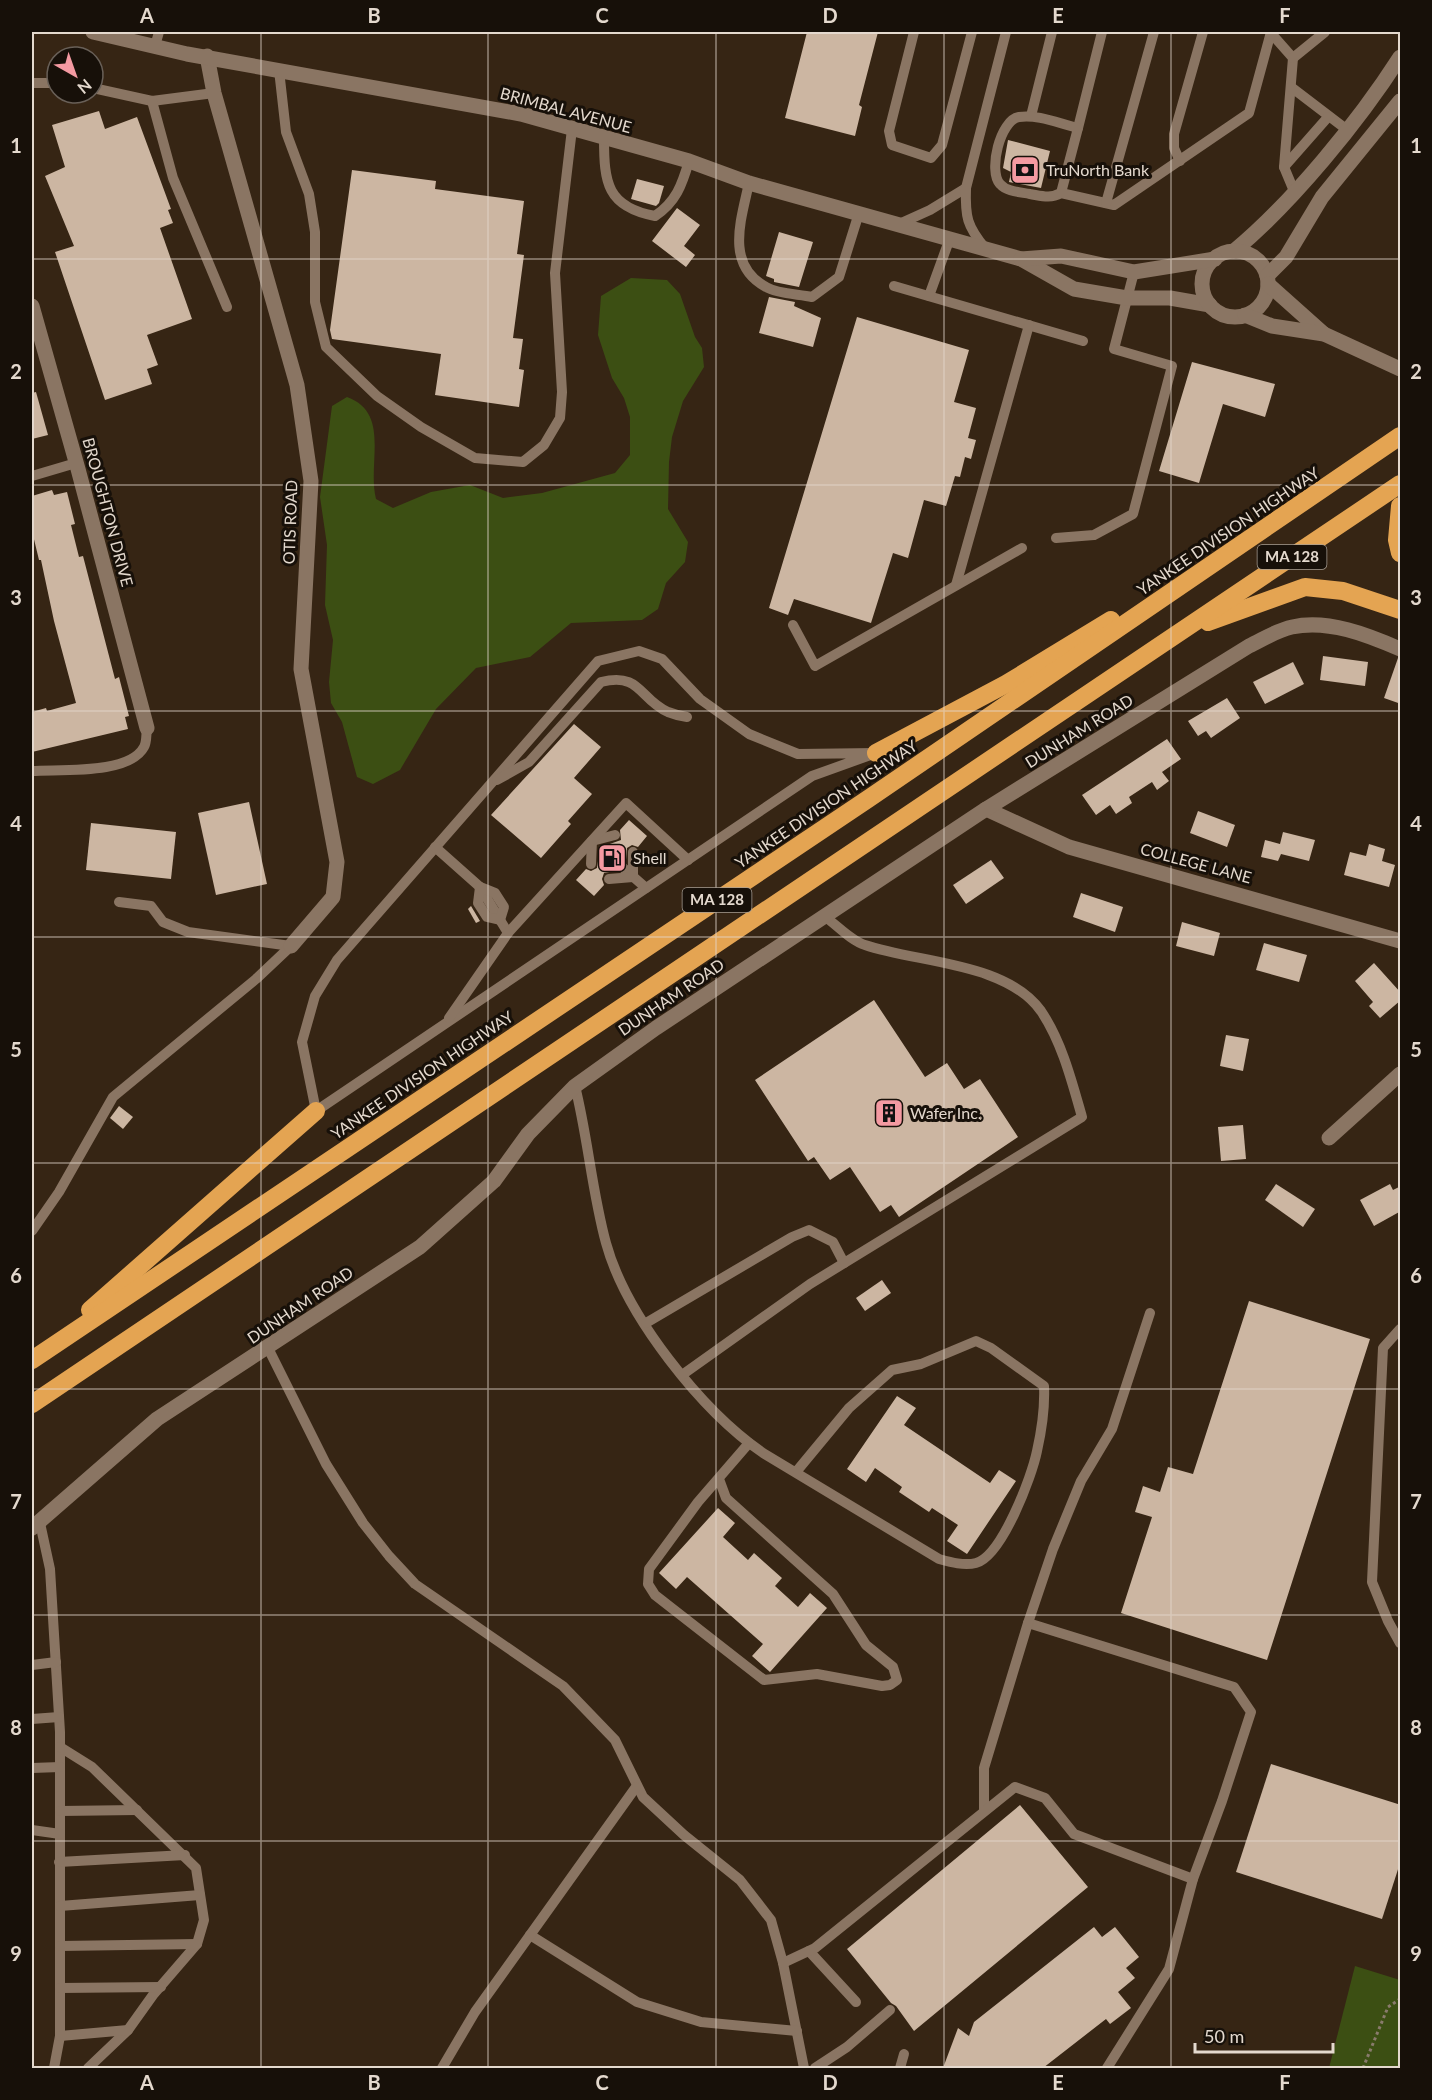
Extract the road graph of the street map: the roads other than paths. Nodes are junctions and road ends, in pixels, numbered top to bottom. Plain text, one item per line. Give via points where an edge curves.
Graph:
1 (93, 32) edge
2 (914, 32) edge
3 (972, 32) edge
4 (1006, 32) edge
5 (1052, 32) edge
6 (1102, 32) edge
7 (1154, 32) edge
8 (1203, 32) edge
9 (1270, 32) edge
10 (1325, 32) edge
11 (157, 39) edge
12 (207, 56) junction
13 (1293, 58) junction
14 (1400, 58) edge
15 (279, 70) junction
16 (1291, 87) junction
17 (105, 91) edge
18 (214, 93) junction
19 (152, 101) junction
20 (1401, 101) edge
21 (1031, 116) junction
22 (1328, 117) junction
23 (1078, 128) junction
24 (572, 129) junction
25 (1346, 129) junction
26 (604, 138) junction
27 (689, 161) junction
28 (1180, 162) junction
29 (1284, 167) junction
30 (749, 183) junction
31 (966, 188) junction
32 (1294, 191) junction
33 (1061, 193) junction
34 (1106, 202) junction
35 (860, 213) junction
36 (899, 224) junction
37 (950, 238) junction
38 (985, 249) junction
39 (1233, 251) junction
40 (1021, 259) junction
41 (1215, 259) junction
42 (1134, 272) junction
43 (1268, 280) junction
44 (894, 286) dead end
45 (929, 296) junction
46 (1127, 298) junction
47 (1210, 305) junction
48 (32, 306) edge
49 (227, 307) dead end
50 (1245, 315) junction
51 (1029, 325) junction
52 (1324, 334) junction
53 (1083, 341) dead end
54 (37, 346) edge
55 (1401, 369) edge
56 (1401, 436) edge
57 (76, 463) junction
58 (32, 476) edge
59 (1401, 484) edge
60 (1305, 501) junction
61 (1401, 506) edge
62 (1056, 538) dead end
63 (1022, 548) dead end
64 (1401, 553) edge
65 (956, 585) junction
66 (1401, 610) edge
67 (793, 625) dead end
68 (1184, 630) junction
69 (1401, 649) edge
70 (687, 717) dead end
71 (147, 728) joint
72 (876, 753) junction
73 (32, 771) edge
74 (491, 783) junction
75 (986, 809) junction
76 (615, 836) dead end
77 (592, 841) junction
78 (435, 847) junction
79 (603, 850) dead end
80 (633, 852) dead end
81 (688, 860) junction
82 (591, 864) dead end
83 (621, 866) dead end
84 (633, 877) junction
85 (609, 879) dead end
86 (480, 886) junction
87 (646, 888) junction
88 (118, 902) dead end
89 (825, 916) junction
90 (500, 920) junction
91 (508, 933) junction
92 (1401, 940) edge
93 (291, 946) junction
94 (445, 1024) junction
95 (1401, 1074) edge
96 (575, 1086) junction
97 (316, 1111) junction
98 (1329, 1138) dead end
99 (32, 1231) edge
100 (844, 1263) junction
101 (1150, 1313) dead end
102 (646, 1323) junction
103 (1401, 1329) edge
104 (268, 1348) junction
105 (32, 1360) edge
106 (682, 1375) junction
107 (32, 1404) edge
108 (749, 1443) junction
109 (796, 1472) junction
110 (719, 1479) junction
111 (36, 1526) edge
112 (1028, 1623) junction
113 (1401, 1643) edge
114 (56, 1662) junction
115 (32, 1665) edge
116 (59, 1717) junction
117 (32, 1719) edge
118 (60, 1747) junction
119 (60, 1767) junction
120 (32, 1768) edge
121 (636, 1787) junction
122 (137, 1810) junction
123 (60, 1811) junction
124 (984, 1811) junction
125 (32, 1830) edge
126 (60, 1834) junction
127 (185, 1854) junction
128 (58, 1862) junction
129 (1193, 1880) junction
130 (200, 1895) junction
131 (60, 1905) junction
132 (530, 1935) junction
133 (197, 1944) junction
134 (60, 1946) junction
135 (809, 1951) junction
136 (783, 1963) junction
137 (161, 1986) junction
138 (60, 1989) junction
139 (856, 2002) dead end
140 (890, 2010) dead end
141 (128, 2030) junction
142 (797, 2031) junction
143 (60, 2036) junction
144 (904, 2054) dead end
145 (54, 2068) edge
146 (88, 2068) edge
147 (442, 2068) edge
148 (804, 2068) edge
149 (815, 2068) edge
150 (900, 2068) edge
151 (1107, 2068) edge

1 - 11 street, BRIMBAL AVENUE
2 - 3 lane via 889,131 892,145 931,158 942,146
4 - 31 lane
5 - 21 lane
6 - 23 lane
7 - 34 lane
8 - 28 lane via 1174,134
9 - 13 lane
9 - 28 lane via 1249,113
10 - 13 lane
11 - 12 street, BRIMBAL AVENUE
12 - 15 street, BRIMBAL AVENUE
12 - 18 street, OTIS ROAD
13 - 16 lane
14 - 25 street
15 - 24 street, BRIMBAL AVENUE via 521,114
15 - 24 lane via 286,132 309,194 315,232 315,302 326,347 377,396 476,458 523,462 544,445 560,417 555,273
16 - 22 lane
16 - 29 lane
17 - 19 lane
18 - 19 lane
18 - 93 street, OTIS ROAD via 297,385 311,481 301,667 337,862 333,897
19 - 49 lane via 174,178
20 - 43 street via 1322,197
21 - 23 lane
21 - 33 lane via 1008,121 1003,129 994,168 996,178 1009,190 1052,198
22 - 25 lane
22 - 29 lane
23 - 33 lane
24 - 26 street, BRIMBAL AVENUE
25 - 32 street
26 - 27 street, BRIMBAL AVENUE
26 - 27 lane via 604,175 618,202 635,212 655,216 669,207 681,187
27 - 30 street, BRIMBAL AVENUE
28 - 34 lane via 1114,205
29 - 32 lane
30 - 35 street, BRIMBAL AVENUE
30 - 35 lane via 737,242 746,273 767,288 812,297 839,277
31 - 36 lane
31 - 38 lane via 965,211 970,230
32 - 39 street via 1262,228
33 - 34 lane
35 - 36 street, BRIMBAL AVENUE
36 - 37 street, BRIMBAL AVENUE
37 - 38 street, BRIMBAL AVENUE
37 - 45 lane
38 - 40 street, BRIMBAL AVENUE
39 - 41 street
39 - 43 street via 1255,258
40 - 42 street via 1061,256
40 - 46 street via 1074,289
41 - 42 street
41 - 47 street via 1204,276 1205,297
42 - 46 lane
43 - 50 street via 1262,304
43 - 52 street
44 - 45 lane
45 - 51 lane
46 - 47 street via 1170,298
46 - 62 lane via 1114,350 1173,366 1133,514 1094,535
47 - 50 street via 1226,316
48 - 54 street, BROUGHTON DRIVE
50 - 52 street via 1272,326
51 - 53 lane
51 - 65 lane
52 - 55 street
54 - 57 street, BROUGHTON DRIVE
56 - 60 highway, YANKEE DIVISION HIGHWAY / MA 128
57 - 58 lane
57 - 71 street, BROUGHTON DRIVE
59 - 68 highway, MA 128
60 - 72 highway via 1006,684
60 - 105 highway, YANKEE DIVISION HIGHWAY / MA 128
61 - 64 highway via 1397,540
63 - 65 lane
65 - 67 lane via 814,666
66 - 68 highway via 1344,591 1305,587
68 - 107 highway, MA 128
69 - 75 street, DUNHAM ROAD via 1364,633 1329,627 1292,627 1249,646
70 - 74 lane via 666,711 632,683 618,677 601,682 529,762
71 - 73 lane via 145,746 133,760 117,766
72 - 74 lane via 798,754 749,734 700,699 662,659 639,651 598,661
72 - 81 lane via 812,776
74 - 78 lane
75 - 89 street, DUNHAM ROAD
75 - 92 street, COLLEGE LANE via 1069,847
76 - 77 lane
77 - 79 lane
77 - 81 lane via 626,804
77 - 82 lane
77 - 91 lane
78 - 86 lane
78 - 97 lane via 352,940 315,996 302,1042
80 - 84 lane
81 - 87 lane
83 - 84 lane
84 - 85 lane
84 - 87 lane
86 - 90 lane via 478,903 487,917
86 - 90 lane via 495,892 504,907
87 - 94 lane
88 - 93 lane via 151,906 163,922 188,932
89 - 96 street, DUNHAM ROAD
89 - 100 lane via 862,945 947,962 1021,992 1040,1011 1055,1038 1082,1117
90 - 91 lane
91 - 94 lane
93 - 99 lane via 113,1097
94 - 97 lane
95 - 98 street
96 - 102 lane via 607,1246
96 - 104 street, DUNHAM ROAD via 528,1134 494,1181 420,1247
97 - 105 highway
100 - 102 lane via 833,1242 809,1230
100 - 106 lane
101 - 112 lane via 1112,1429 1081,1481
102 - 106 lane
103 - 113 lane via 1383,1348 1372,1582
104 - 111 street, DUNHAM ROAD via 157,1419
104 - 121 lane via 326,1464 389,1556 442,1604 563,1686 615,1740
106 - 108 lane via 704,1402
108 - 109 lane
108 - 110 lane
109 - 109 lane via 939,1559 976,1563 990,1554 1029,1482 1043,1419 1044,1386 976,1341 921,1364 892,1370 849,1408
110 - 110 lane via 726,1498 833,1594 866,1645 893,1667 897,1680 882,1686 817,1674 764,1680 655,1595 648,1584 649,1569
111 - 114 lane via 50,1569
112 - 124 lane via 984,1768
112 - 129 lane via 1233,1687 1251,1712
114 - 115 lane
114 - 116 lane
116 - 117 lane
116 - 118 lane
118 - 119 lane
118 - 122 lane via 92,1767
119 - 120 lane
119 - 123 lane
121 - 132 lane
121 - 136 lane via 684,1835 740,1880 771,1920
122 - 123 lane
122 - 127 lane
123 - 126 lane
124 - 129 lane via 1015,1787 1045,1798 1074,1834
124 - 135 lane
125 - 126 lane
126 - 128 lane
127 - 128 lane
127 - 130 lane via 196,1868
128 - 131 lane
129 - 151 lane via 1169,1970
130 - 131 lane
130 - 133 lane via 204,1920
131 - 134 lane
132 - 142 lane via 637,2002 701,2022
132 - 147 lane via 475,2012
133 - 134 lane
133 - 137 lane
134 - 138 lane
135 - 136 lane
135 - 139 lane
136 - 142 lane
137 - 138 lane
137 - 141 lane
138 - 143 lane
140 - 149 lane
141 - 143 lane
141 - 146 lane
142 - 148 lane
143 - 145 lane
144 - 150 lane

